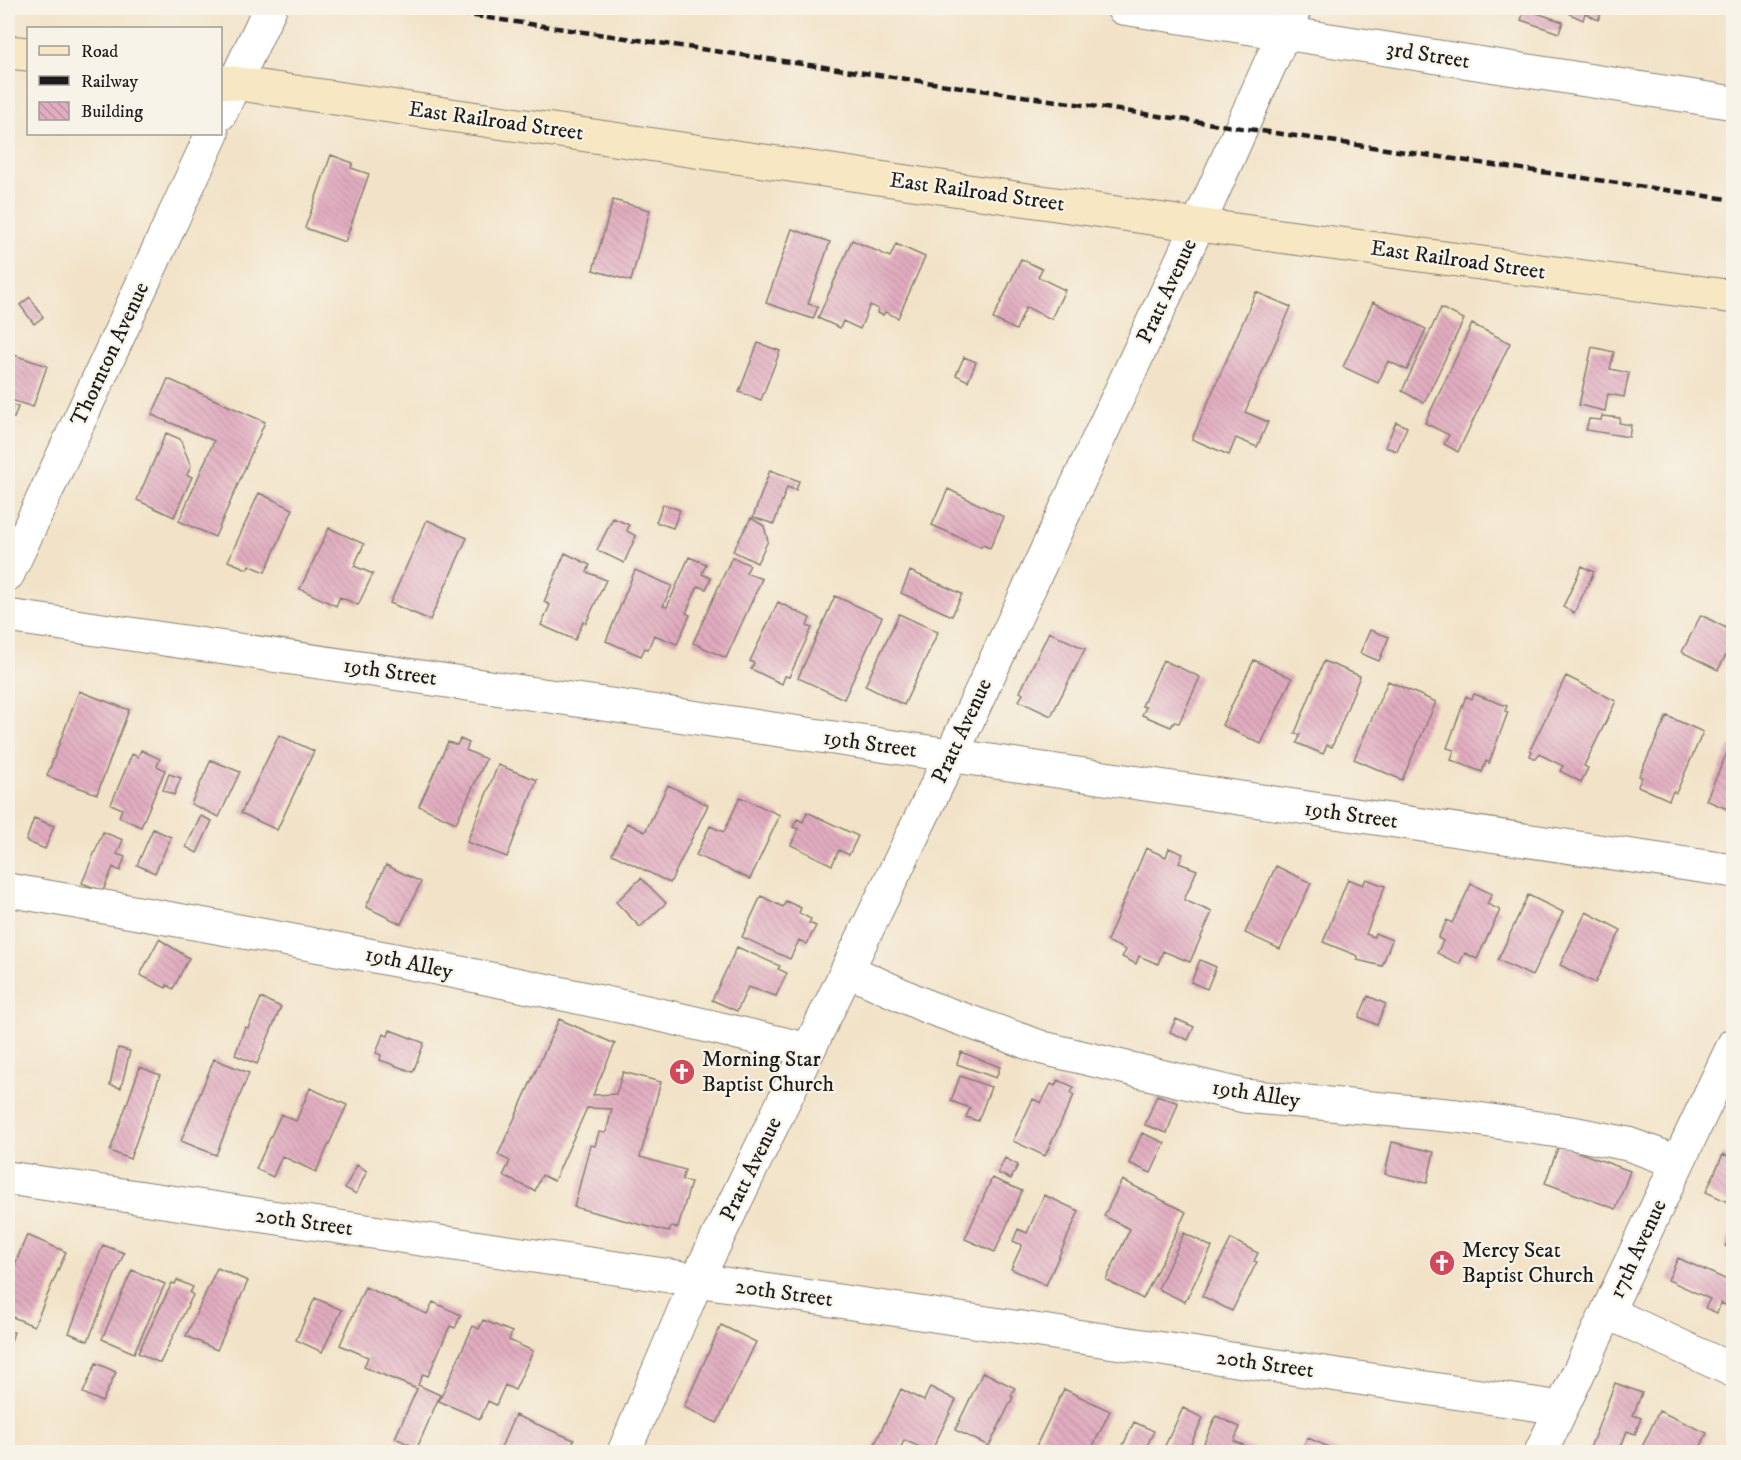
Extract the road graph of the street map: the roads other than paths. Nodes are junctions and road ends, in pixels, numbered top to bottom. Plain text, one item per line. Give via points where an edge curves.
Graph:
1 (270, 8) edge
2 (1123, 8) edge
3 (1289, 20) edge
4 (8, 52) edge
5 (27, 54) edge
6 (228, 82) edge
7 (1734, 103) edge
8 (222, 106) edge
9 (212, 135) edge
10 (1198, 225) junction
11 (1734, 297) edge
12 (8, 574) edge
13 (8, 616) edge
14 (951, 756) junction
15 (1734, 871) edge
16 (8, 890) edge
17 (847, 970) junction
18 (1734, 1044) edge
19 (808, 1050) junction
20 (1678, 1162) junction
21 (8, 1178) edge
22 (697, 1280) junction
23 (1609, 1313) junction
24 (1734, 1371) edge
25 (1561, 1408) junction
26 (624, 1452) edge
27 (1541, 1452) edge

1 - 6 street
2 - 3 street, 3rd Street
3 - 7 street, 3rd Street
3 - 10 street, Pratt Avenue
4 - 5 street
6 - 8 street
6 - 10 street, East Railroad Street
9 - 12 street, Thornton Avenue
10 - 11 street, East Railroad Street
10 - 14 street, Pratt Avenue
13 - 14 street, 19th Street
14 - 15 street, 19th Street
14 - 17 street, Pratt Avenue
16 - 19 street, 19th Alley via 361,953 685,1019
17 - 19 street, Pratt Avenue
17 - 20 street, 19th Alley via 928,1007 1043,1048 1233,1093 1572,1132 1628,1144
18 - 20 street, 17th Avenue
19 - 22 street, Pratt Avenue
20 - 23 street, 17th Avenue
21 - 22 street, 20th Street
22 - 25 street, 20th Street
22 - 26 street, Pratt Avenue
23 - 24 street
23 - 25 street, 17th Avenue
25 - 27 street, 17th Avenue

